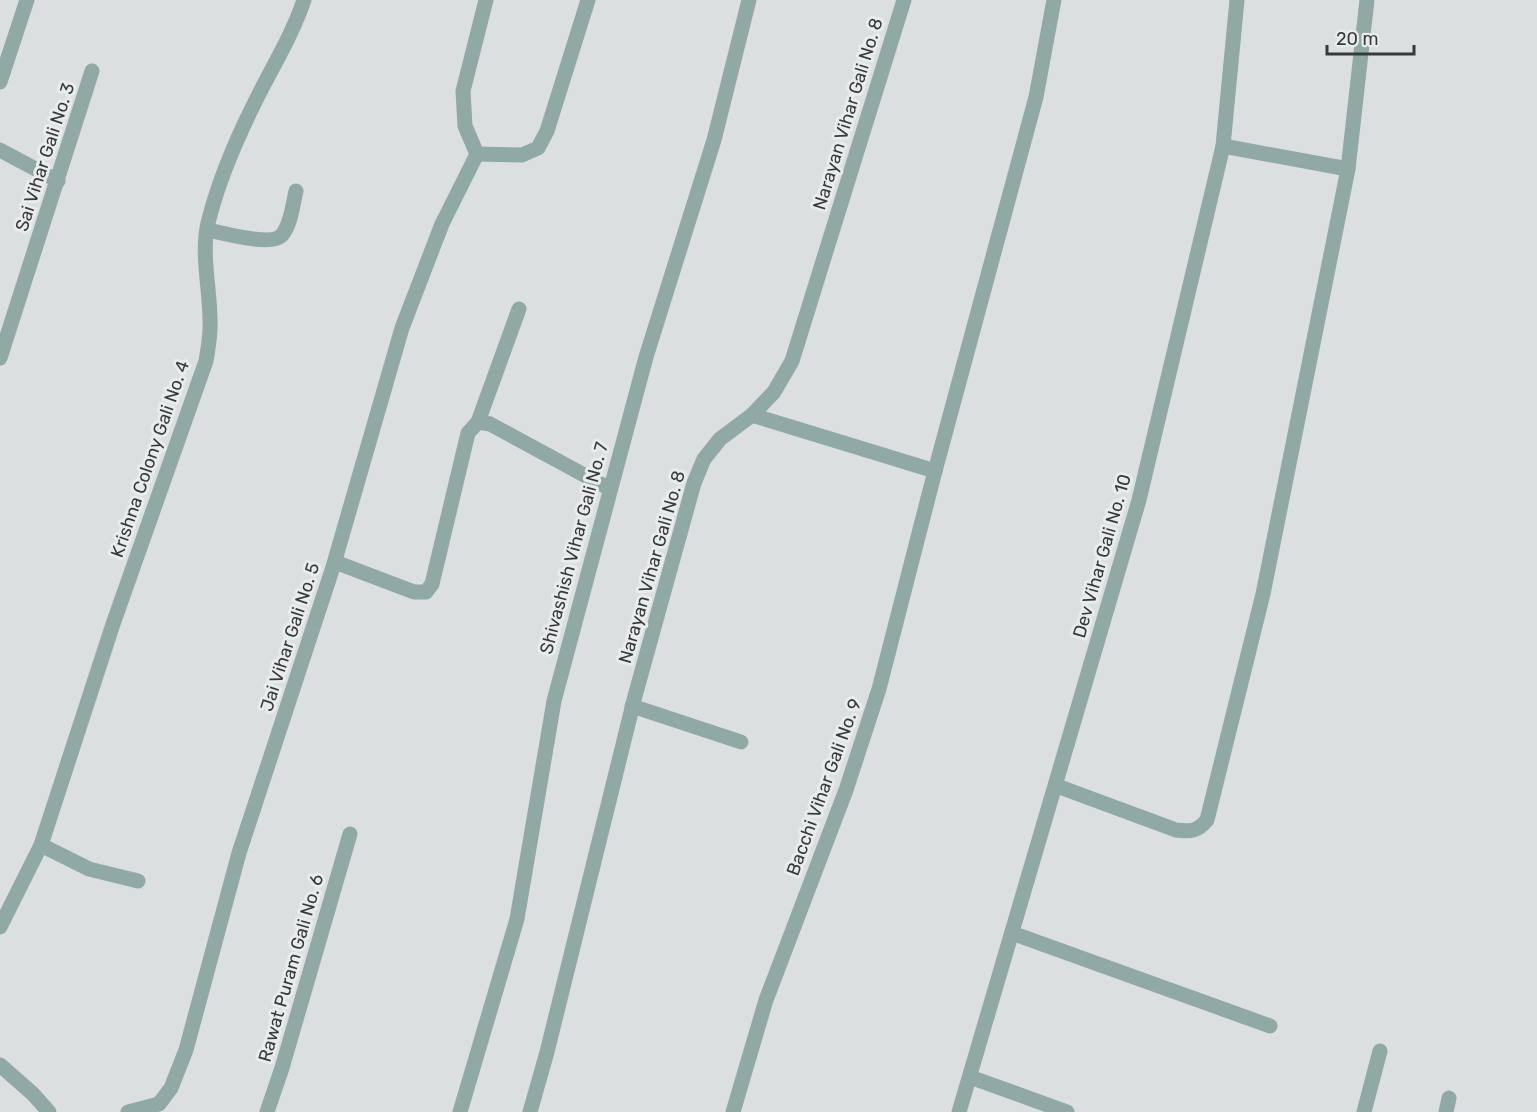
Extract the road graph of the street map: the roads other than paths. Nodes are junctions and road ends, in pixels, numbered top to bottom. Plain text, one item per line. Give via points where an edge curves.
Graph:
1 (27, 0) edge
2 (304, 0) edge
3 (486, 0) edge
4 (588, 0) edge
5 (749, 0) edge
6 (904, 0) edge
7 (1054, 0) edge
8 (1237, 0) edge
9 (1367, 0) edge
10 (92, 71) dead end
11 (0, 82) edge
12 (1223, 146) junction
13 (0, 150) edge
14 (477, 154) junction
15 (1348, 169) junction
16 (58, 181) junction
17 (296, 191) dead end
18 (208, 230) junction
19 (519, 309) dead end
20 (0, 358) edge
21 (752, 415) junction
22 (478, 422) junction
23 (935, 471) junction
24 (610, 489) junction
25 (335, 562) junction
26 (633, 706) junction
27 (741, 742) dead end
28 (1057, 786) junction
29 (350, 834) dead end
30 (41, 845) junction
31 (138, 881) dead end
32 (0, 927) edge
33 (1012, 933) junction
34 (1270, 1026) dead end
35 (1380, 1051) dead end
36 (0, 1065) edge
37 (970, 1077) junction
38 (49, 1112) edge
39 (128, 1112) edge
40 (267, 1112) edge
41 (460, 1112) edge
42 (530, 1112) edge
43 (733, 1112) edge
44 (959, 1112) edge
45 (1067, 1112) edge
46 (1364, 1112) edge

1 - 11 street
2 - 18 street, Krishna Colony Gali No. 4 via 218,189
3 - 14 street via 464,91 465,126
4 - 14 street via 547,131 538,148 522,155
5 - 24 street, Shivashish Vihar Gali No. 7 via 714,140 646,357
6 - 21 street, Narayan Vihar Gali No. 8 via 792,361 774,392
7 - 23 street, Bacchi Vihar Gali No. 9 via 1036,97
8 - 12 street, Dev Vihar Gali No. 10
9 - 15 street
10 - 16 street, Sai Vihar Gali No. 3
12 - 15 street
12 - 28 street, Dev Vihar Gali No. 10 via 1139,500
13 - 16 street
14 - 25 street, Jai Vihar Gali No. 5 via 442,224 402,328
15 - 28 street via 1263,594 1208,820 1190,832 1176,830
16 - 20 street, Sai Vihar Gali No. 3
17 - 18 street via 287,226 281,236 270,241
18 - 30 street, Krishna Colony Gali No. 4 via 205,260 210,342 206,361 113,624
19 - 22 street
21 - 23 street
21 - 26 street, Narayan Vihar Gali No. 8 via 720,439 704,459 694,483
22 - 24 street via 490,424
22 - 25 street via 468,433 432,584 426,592 414,592
23 - 43 street, Bacchi Vihar Gali No. 9 via 879,689 846,790 766,1000
24 - 41 street, Shivashish Vihar Gali No. 7 via 554,701 517,919
25 - 39 street, Jai Vihar Gali No. 5 via 239,852 186,1050 171,1088 159,1104
26 - 27 street
26 - 42 street, Narayan Vihar Gali No. 8
28 - 33 street, Dev Vihar Gali No. 10
29 - 40 street, Rawat Puram Gali No. 6
30 - 31 street via 89,869
30 - 32 street, Krishna Colony Gali No. 4
33 - 34 street
33 - 37 street, Dev Vihar Gali No. 10
35 - 46 street
36 - 38 street
37 - 44 street, Dev Vihar Gali No. 10
37 - 45 street

